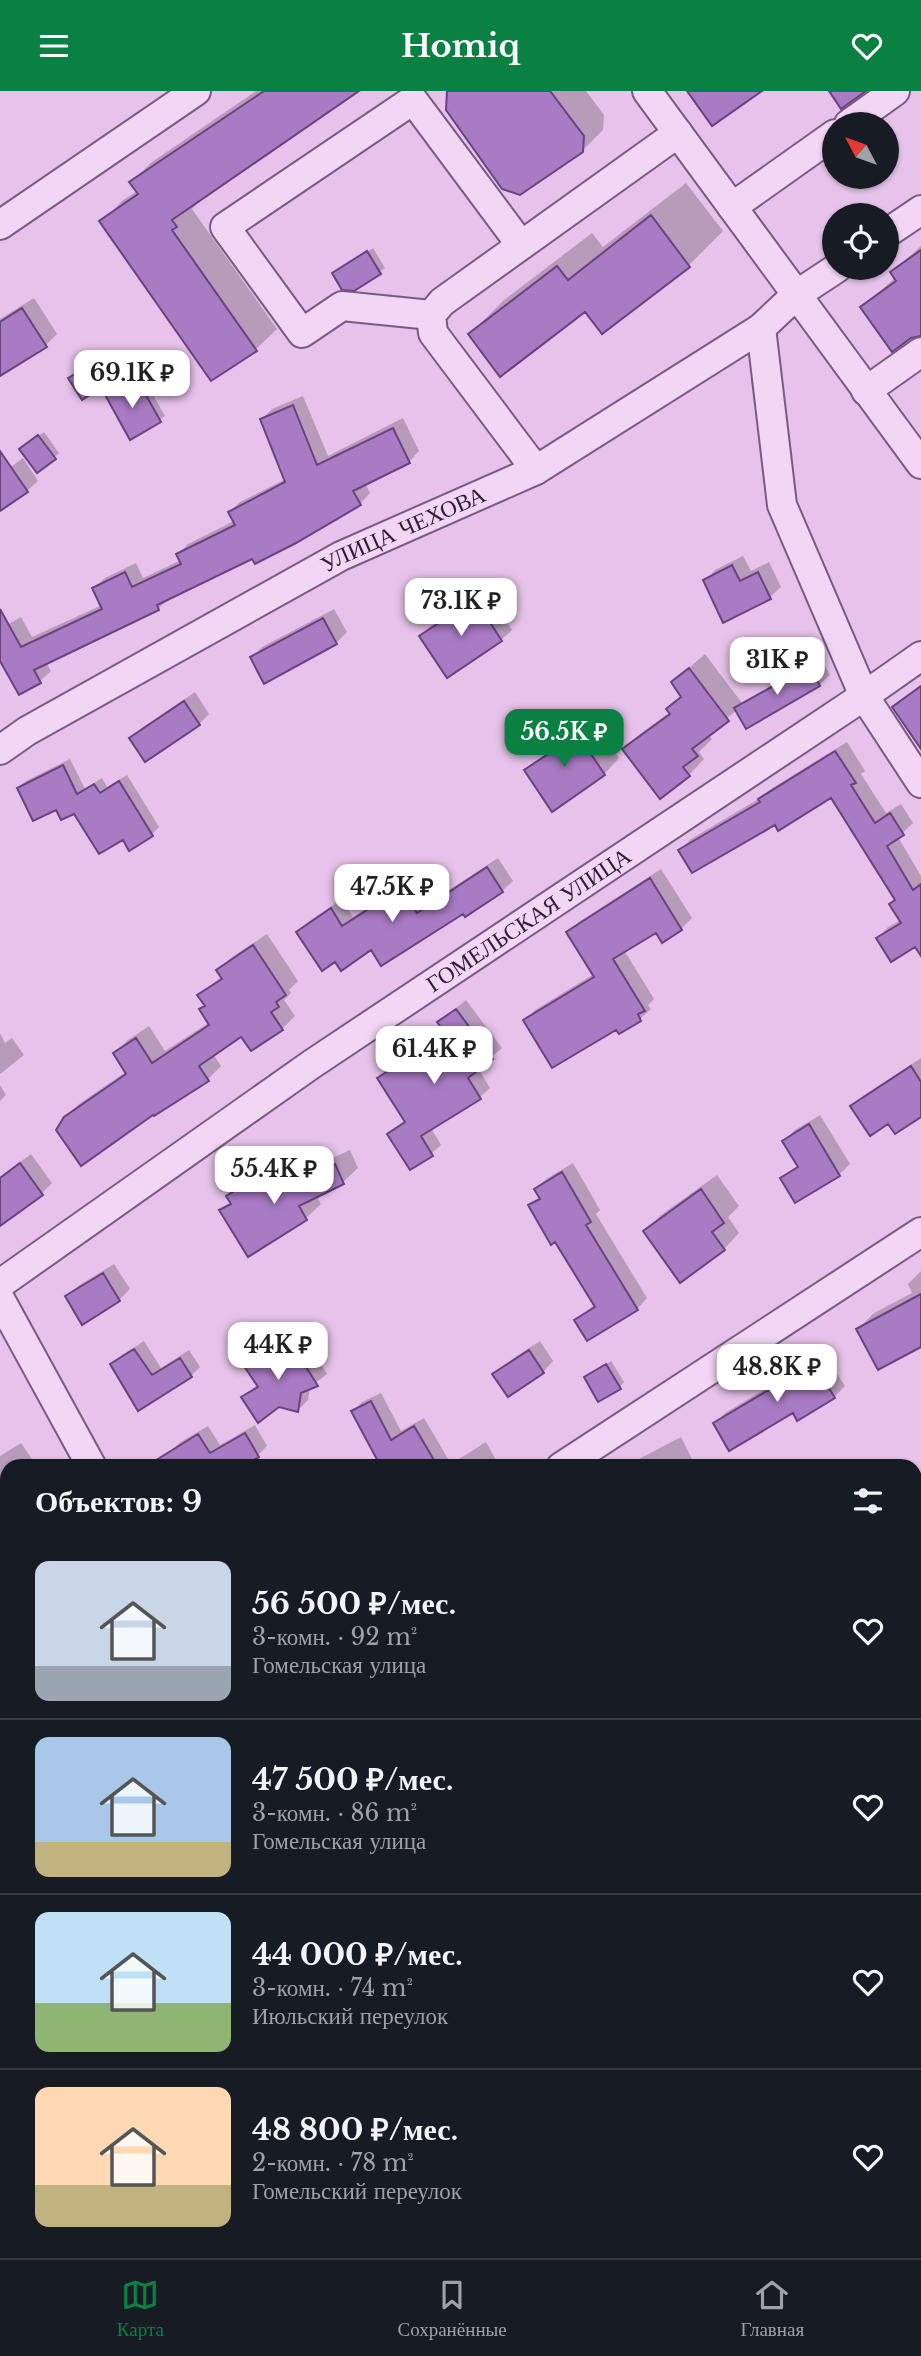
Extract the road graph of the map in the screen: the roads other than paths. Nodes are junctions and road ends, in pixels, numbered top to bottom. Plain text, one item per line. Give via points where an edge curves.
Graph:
1 (196, 91) edge
2 (648, 91) edge
3 (895, 91) edge
4 (866, 112) edge
5 (678, 133) junction
6 (822, 143) edge
7 (732, 207) junction
8 (921, 210) edge
9 (0, 225) edge
10 (899, 225) edge
11 (521, 245) junction
12 (822, 278) edge
13 (796, 295) junction
14 (431, 315) junction
15 (761, 328) junction
16 (921, 352) edge
17 (866, 391) junction
18 (921, 463) edge
19 (536, 470) junction
20 (921, 656) edge
21 (864, 696) junction
22 (0, 750) edge
23 (921, 783) edge
24 (921, 1231) edge
25 (0, 1284) edge
26 (0, 1299) edge
27 (88, 1459) edge
28 (573, 1459) edge

1 - 9 street
2 - 5 street
3 - 4 street
5 - 7 street
5 - 11 street
6 - 7 street
7 - 13 street
8 - 10 street
11 - 14 street via 442,302
11 - 14 street via 413,100 225,227 302,333 342,306
12 - 13 street, УЛИЦА ЧЕХОВА
13 - 15 street, УЛИЦА ЧЕХОВА
13 - 17 street
14 - 19 street via 433,333
15 - 19 street, УЛИЦА ЧЕХОВА
15 - 21 street via 782,505
16 - 17 street
17 - 18 street
19 - 22 street, УЛИЦА ЧЕХОВА via 341,556
20 - 21 street, ГОМЕЛЬСКАЯ УЛИЦА
21 - 23 street
21 - 25 street, ГОМЕЛЬСКАЯ УЛИЦА via 312,1064
24 - 28 street
26 - 27 street

